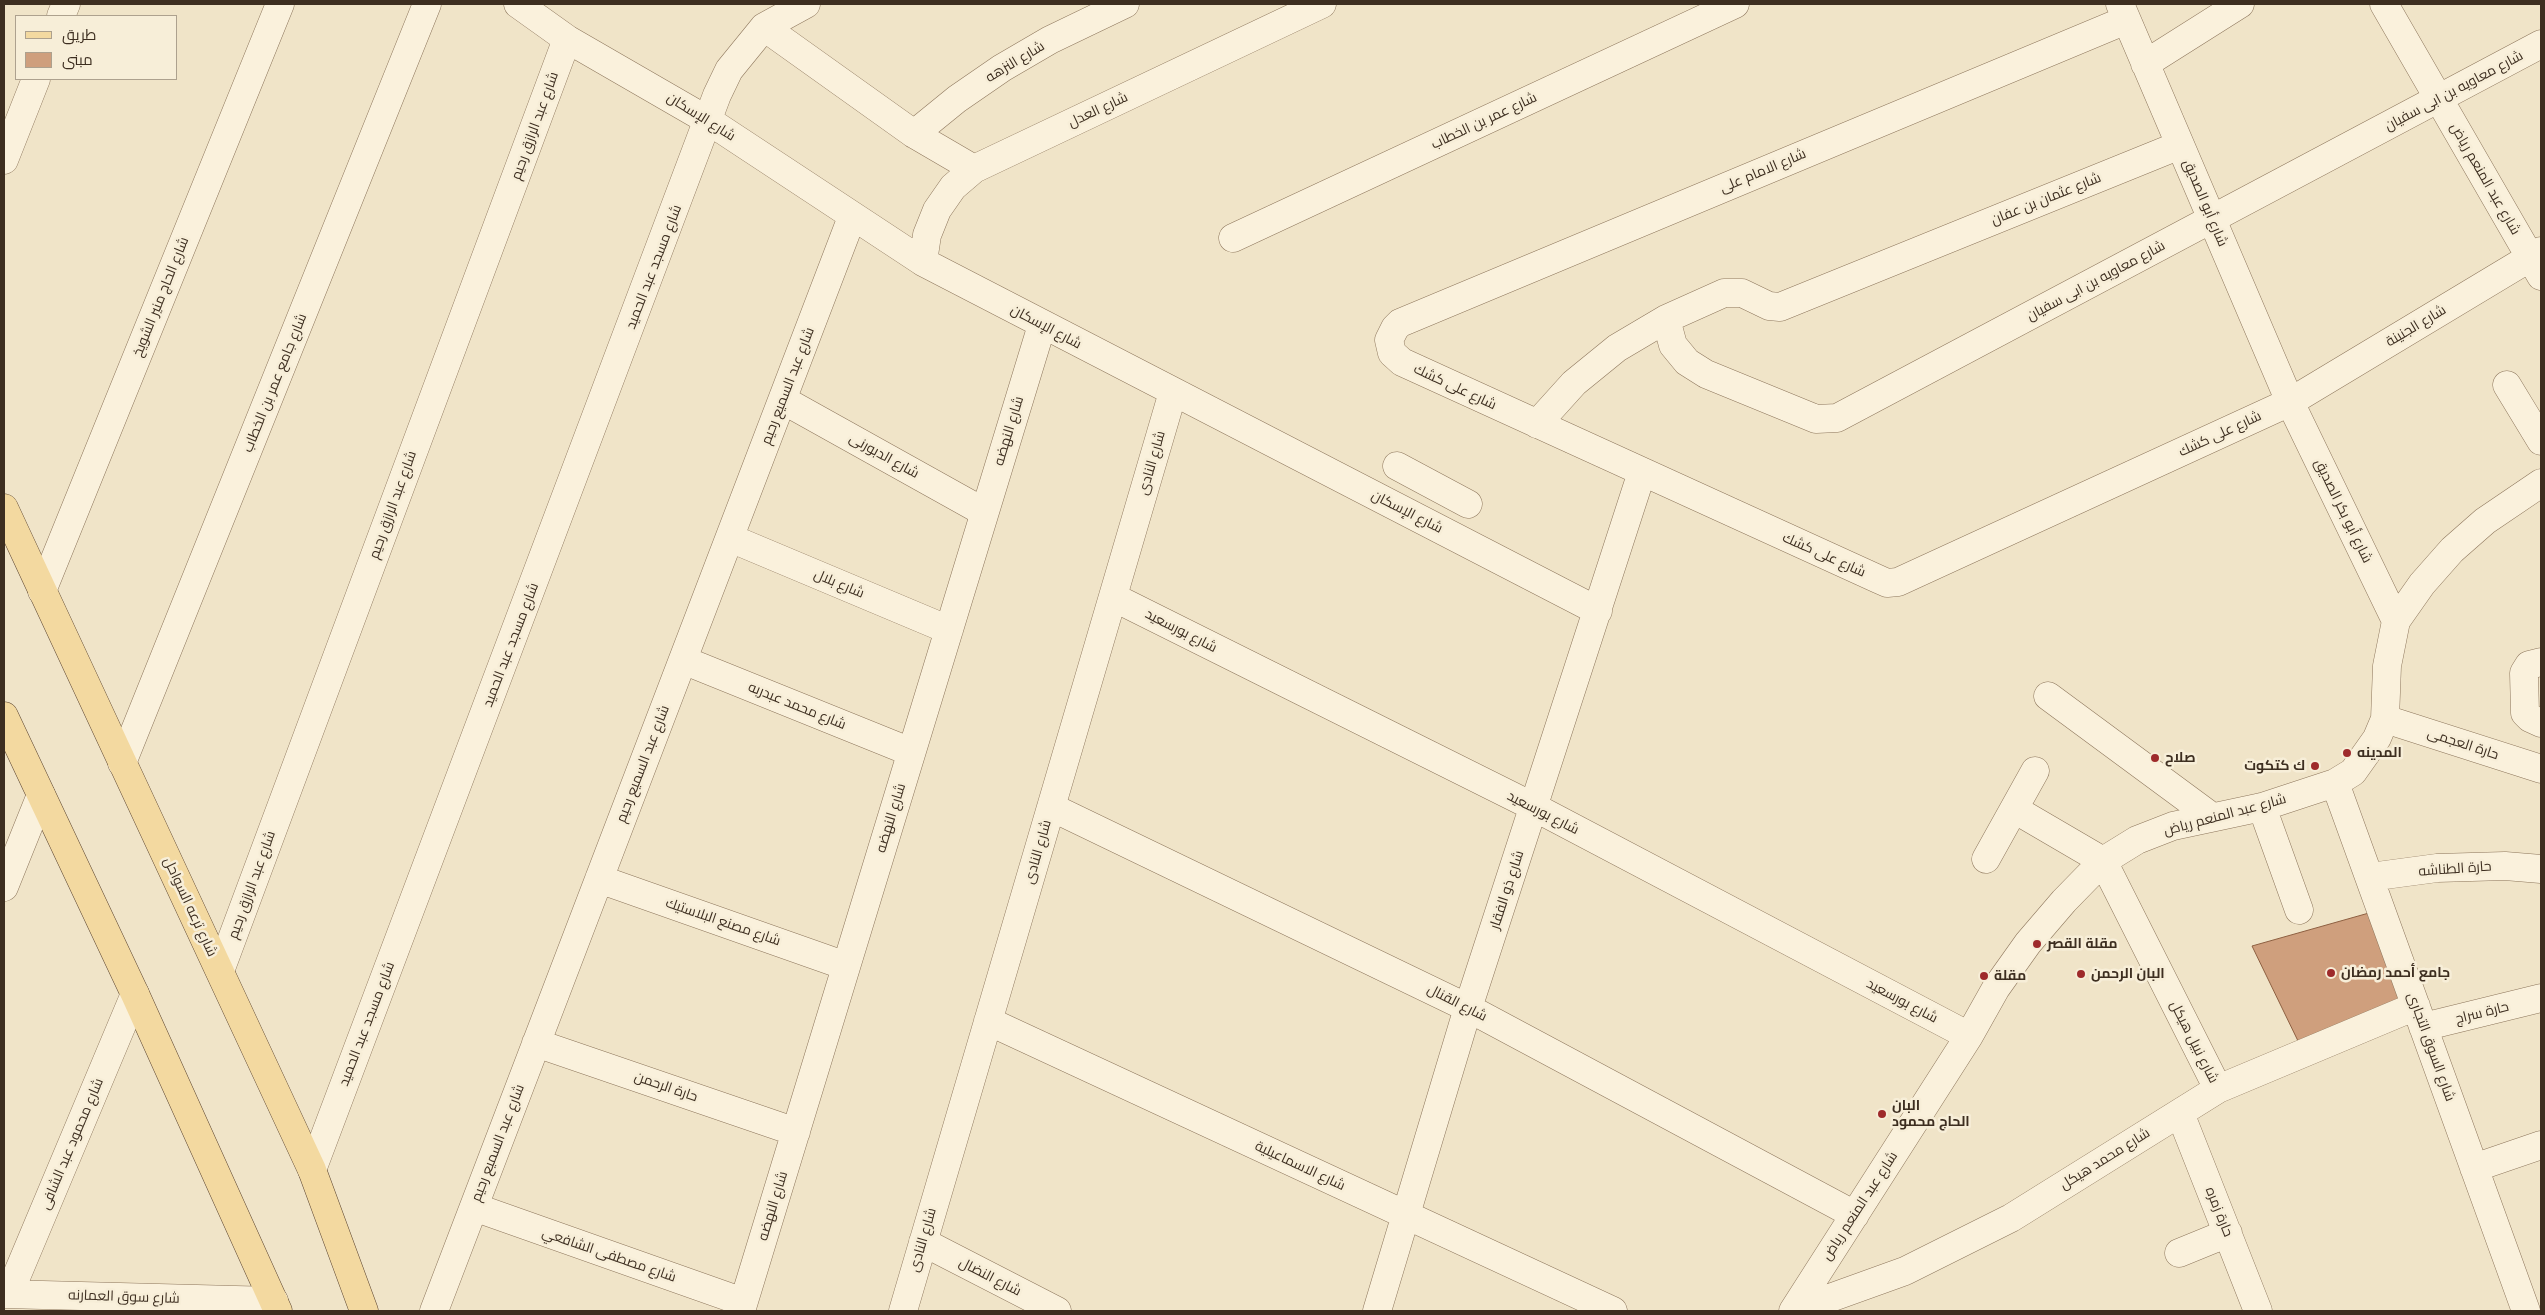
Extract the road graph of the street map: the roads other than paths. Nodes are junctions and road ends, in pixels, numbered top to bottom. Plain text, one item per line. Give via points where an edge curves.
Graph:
1 (280, 4) edge
2 (427, 4) edge
3 (518, 4) edge
4 (806, 4) edge
5 (1124, 4) edge
6 (1322, 4) edge
7 (1735, 4) edge
8 (2240, 4) edge
9 (2384, 4) edge
10 (2123, 12) edge
11 (764, 28) junction
12 (567, 39) junction
13 (2541, 44) edge
14 (2145, 64) junction
15 (36, 80) edge
16 (2440, 99) junction
17 (709, 121) junction
18 (914, 134) junction
19 (2180, 144) junction
20 (4, 160) edge
21 (974, 169) junction
22 (852, 217) junction
23 (2212, 220) junction
24 (1232, 238) dead end
25 (2538, 261) edge
26 (923, 262) junction
27 (1666, 319) junction
28 (1400, 323) joint
29 (1042, 325) junction
30 (2508, 385) dead end
31 (1173, 392) junction
32 (783, 400) junction
33 (2290, 402) junction
34 (1537, 424) junction
35 (2541, 441) edge
36 (1642, 472) junction
37 (2541, 483) edge
38 (1468, 504) dead end
39 (1392, 505) junction
40 (4, 508) edge
41 (984, 512) junction
42 (730, 538) junction
43 (42, 590) junction
44 (1113, 597) junction
45 (1598, 611) junction
46 (2396, 620) junction
47 (949, 630) junction
48 (683, 660) junction
49 (2541, 662) edge
50 (2048, 696) dead end
51 (4, 716) edge
52 (2385, 719) junction
53 (2541, 723) edge
54 (912, 752) junction
55 (122, 763) junction
56 (2541, 769) edge
57 (2035, 770) dead end
58 (2335, 783) junction
59 (41, 795) junction
60 (1051, 807) junction
61 (1534, 807) junction
62 (2262, 807) junction
63 (2014, 809) junction
64 (2212, 817) junction
65 (1986, 859) dead end
66 (2103, 861) junction
67 (2541, 869) edge
68 (2370, 877) junction
69 (599, 879) junction
70 (4, 887) edge
71 (2300, 910) dead end
72 (846, 966) junction
73 (220, 972) junction
74 (135, 994) junction
75 (2541, 998) edge
76 (1468, 1008) junction
77 (2420, 1016) junction
78 (988, 1021) junction
79 (1969, 1036) junction
80 (536, 1043) junction
81 (2218, 1089) junction
82 (2180, 1113) junction
83 (796, 1132) junction
84 (2541, 1145) edge
85 (2474, 1168) junction
86 (312, 1170) junction
87 (474, 1207) junction
88 (1406, 1215) junction
89 (1855, 1215) junction
90 (2228, 1233) junction
91 (923, 1242) junction
92 (2179, 1253) dead end
93 (6, 1294) edge
94 (57, 1303) edge
95 (276, 1306) edge
96 (2541, 1306) edge
97 (742, 1307) edge
98 (364, 1311) edge
99 (434, 1311) edge
100 (902, 1311) edge
101 (1057, 1311) edge
102 (1378, 1311) edge
103 (1612, 1311) edge
104 (1794, 1311) edge
105 (2258, 1311) edge
106 (2526, 1311) edge

1 - 43 street, شارع الحاج منير الشويخ
2 - 55 street, شارع جامع عمر بن الخطاب
3 - 12 street, شارع الإسكان
4 - 11 street
5 - 18 street, شارع النزهه via 1002,68
6 - 21 street, شارع العدل
7 - 24 street, شارع عمر بن الخطاب
8 - 14 street
9 - 16 street, شارع عبد المنعم رياض
10 - 14 street, شارع أبو الصديق
10 - 28 street, شارع الامام على
11 - 17 street, شارع مسجد عبد الحميد via 729,70
11 - 18 street
12 - 17 street, شارع الإسكان
12 - 73 street, شارع عبد الرازق رحيم
13 - 16 street, شارع معاويه بن ابى سفيان
14 - 19 street, شارع أبو الصديق
15 - 20 street
16 - 23 street, شارع معاويه بن ابى سفيان
16 - 25 street, شارع عبد المنعم رياض
17 - 22 street, شارع الإسكان
17 - 86 street, شارع مسجد عبد الحميد
18 - 21 street
19 - 23 street, شارع أبو الصديق
19 - 27 street, شارع عثمان بن عفان via 1780,307 1733,292
21 - 26 street, شارع العدل via 953,187 937,210 927,235
22 - 26 street, شارع الإسكان
22 - 32 street, شارع عبد السميع رحيم
23 - 27 street, شارع معاويه بن ابى سفيان via 1830,420 1816,419 1706,374 1687,362 1673,345
23 - 33 street, شارع أبو الصديق
25 - 33 street, شارع الجنينة
26 - 29 street, شارع الإسكان
27 - 34 street, شارع عثمان بن عفان via 1617,348 1574,383
28 - 34 street, شارع على كشك via 1389,340 1392,353 1402,362
29 - 31 street, شارع الإسكان
29 - 41 street, شارع النهضه
30 - 35 street
31 - 39 street, شارع الإسكان
31 - 44 street, شارع النادى
32 - 41 street, شارع الدبورنى
32 - 42 street, شارع عبد السميع رحيم
33 - 36 street, شارع على كشك via 1898,582 1887,583
33 - 46 street, شارع أبو بكر الصديق
34 - 36 street, شارع على كشك
36 - 45 street, شارع ذو الفقار
37 - 46 street, شارع عبد المنعم رياض via 2485,520 2452,550
38 - 39 street via 1402,469
39 - 45 street, شارع الإسكان
40 - 43 main road, شارع ترعه السواحل
41 - 47 street, شارع النهضه
42 - 47 street, شارع بلال
42 - 48 street, شارع عبد السميع رحيم
43 - 55 main road, شارع ترعه السواحل
44 - 60 street, شارع النادى
44 - 61 street, شارع بورسعيد
45 - 61 street, شارع ذو الفقار
46 - 52 street, شارع عبد المنعم رياض via 2386,666
47 - 54 street, شارع النهضه
48 - 54 street, شارع محمد عبدربه
48 - 69 street, شارع عبد السميع رحيم
49 - 53 street via 2528,665 2524,673 2525,713
50 - 64 street
51 - 59 main road
52 - 56 street, حارة العجمى
52 - 58 street, شارع عبد المنعم رياض via 2366,756 2353,772
54 - 72 street, شارع النهضه
55 - 73 main road, شارع ترعه السواحل
57 - 63 street
58 - 62 street, شارع عبد المنعم رياض
58 - 68 street, شارع السوق التجارى
59 - 70 street
59 - 74 main road
60 - 76 street, شارع القنال
60 - 78 street, شارع النادى
61 - 76 street, شارع ذو الفقار
61 - 79 street, شارع بورسعيد
62 - 64 street, شارع عبد المنعم رياض
62 - 71 street
63 - 65 street
63 - 66 street
64 - 66 street, شارع عبد المنعم رياض via 2173,826 2137,840
66 - 79 street, شارع عبد المنعم رياض via 2028,943 1996,988
66 - 81 street, شارع نبيل هيكل
67 - 68 street, حارة الطناشه via 2505,866 2437,868
68 - 77 street, شارع السوق التجارى
69 - 72 street, شارع مصنع البلاستيك
69 - 80 street, شارع عبد السميع رحيم
72 - 83 street, شارع النهضه
73 - 86 main road, شارع ترعه السواحل
74 - 93 street, شارع محمود عبد الشافى
74 - 95 main road
75 - 77 street, حارة سراج
76 - 88 street, شارع ذو الفقار
76 - 89 street, شارع القنال
77 - 81 street, شارع محمد هيكل
77 - 85 street, شارع السوق التجارى
78 - 88 street, شارع الاسماعيلية
78 - 91 street, شارع النادى
79 - 89 street, شارع عبد المنعم رياض
80 - 83 street, حارة الرحمن
80 - 87 street, شارع عبد السميع رحيم
81 - 82 street, شارع محمد هيكل
82 - 90 street, حارة زمره
82 - 104 street, شارع محمد هيكل via 2011,1218 1905,1271
83 - 97 street, شارع النهضه
84 - 85 street
85 - 106 street, شارع السوق التجارى
86 - 98 main road, شارع ترعه السواحل
87 - 97 street, شارع مصطفى الشافعي
87 - 99 street, شارع عبد السميع رحيم
88 - 102 street, شارع ذو الفقار
88 - 103 street, شارع الاسماعيلية
89 - 104 street, شارع عبد المنعم رياض
90 - 92 street
90 - 105 street, حارة زمره
91 - 100 street, شارع النادى
91 - 101 street, شارع النضال
93 - 94 street, شارع سوق العمارنه
94 - 95 street, شارع سوق العمارنه
96 - 106 street

